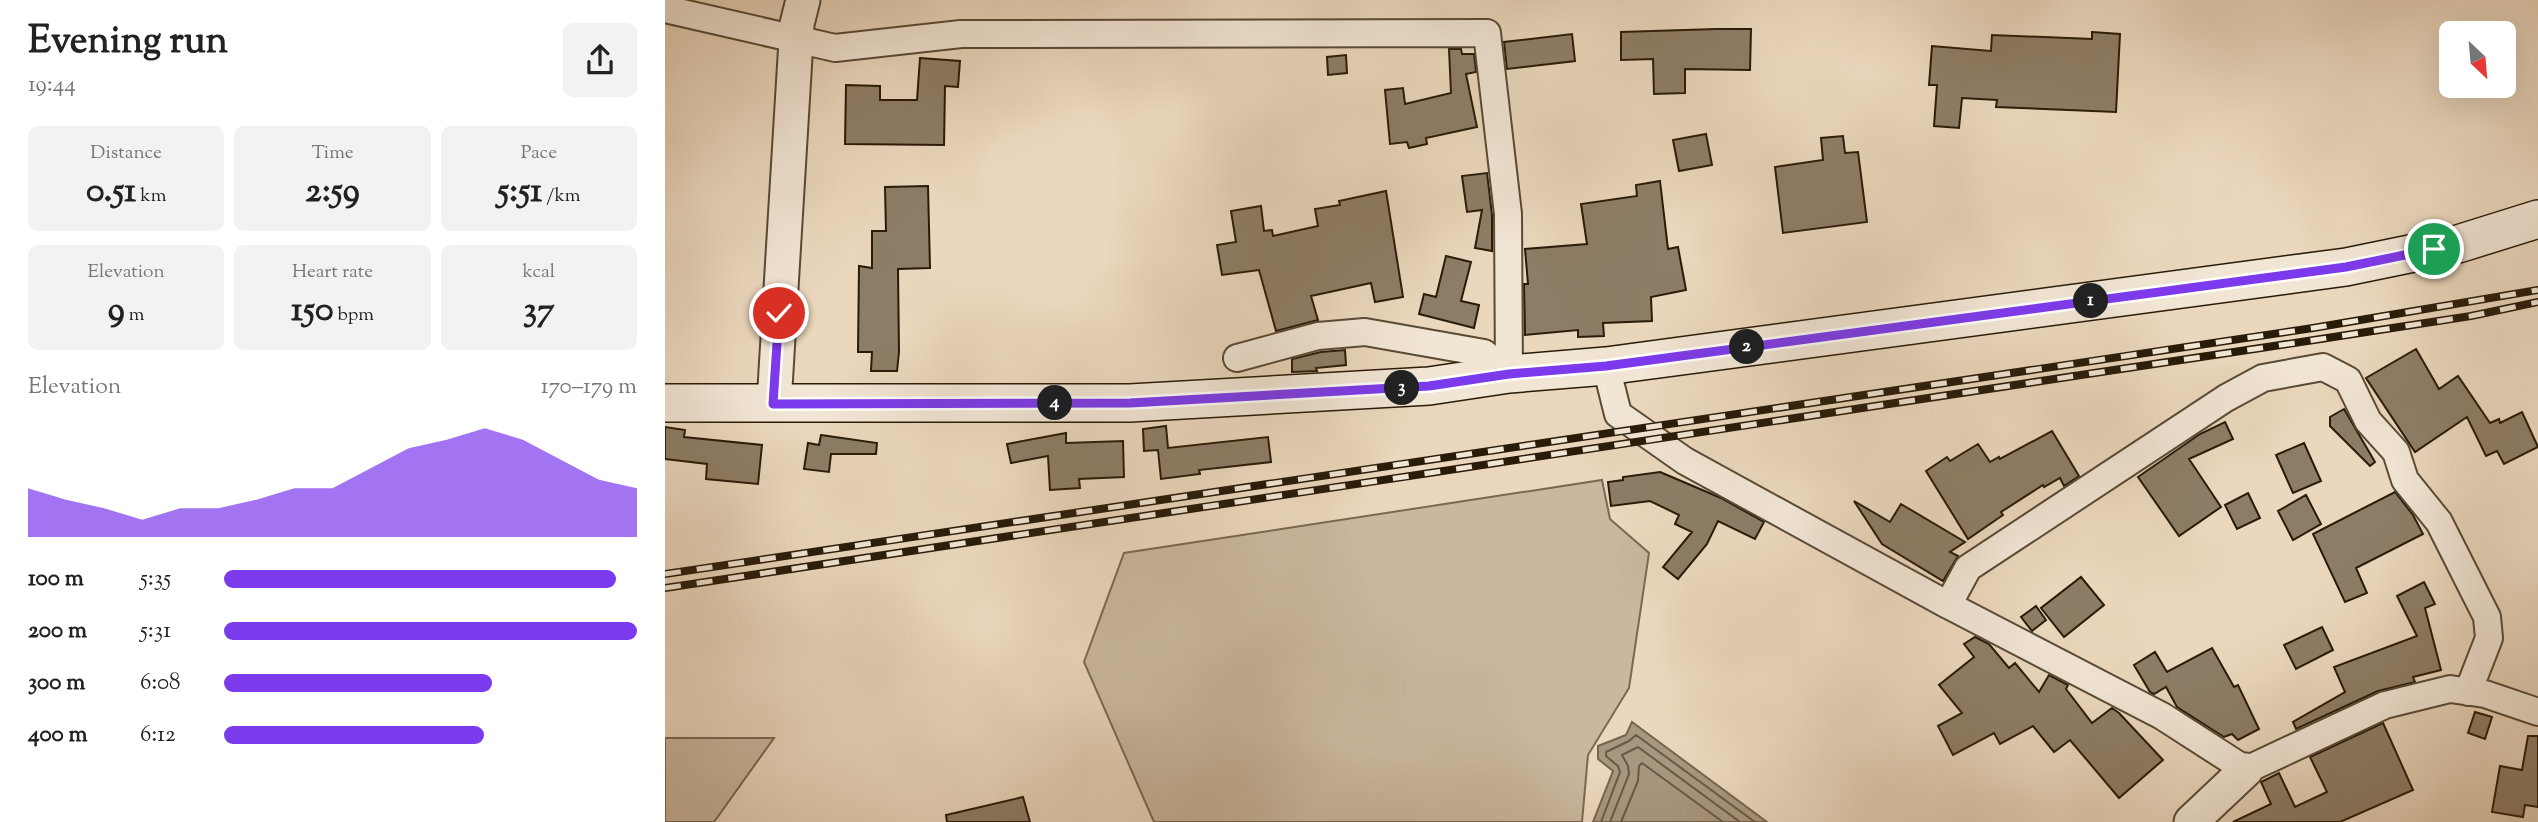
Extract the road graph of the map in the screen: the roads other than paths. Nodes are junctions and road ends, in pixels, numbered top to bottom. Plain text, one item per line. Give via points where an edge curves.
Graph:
1 (665, 9) edge
2 (799, 21) edge
3 (2538, 219) edge
4 (1237, 358) dead end
5 (1606, 366) junction
6 (1509, 374) junction
7 (665, 403) edge
8 (773, 404) junction
9 (1948, 605) junction
10 (2468, 692) junction
11 (2538, 712) edge
12 (2246, 770) junction
13 (2191, 822) edge

1 - 2 street
2 - 6 street via 835,48 961,34 1487,33 1508,214
2 - 8 street
3 - 5 main road via 2458,244 2346,267
4 - 6 street via 1318,336 1365,332 1484,353
5 - 6 main road
5 - 9 street via 1618,414 1639,429 1685,461
6 - 8 main road via 1429,386 1130,403
7 - 8 main road
9 - 10 street via 1968,568 2226,398 2263,377 2323,367 2348,380 2368,421 2396,452 2405,480 2439,523 2487,617 2489,638
9 - 12 street via 2162,716
10 - 11 street
10 - 12 street via 2450,689 2385,705
12 - 13 street

